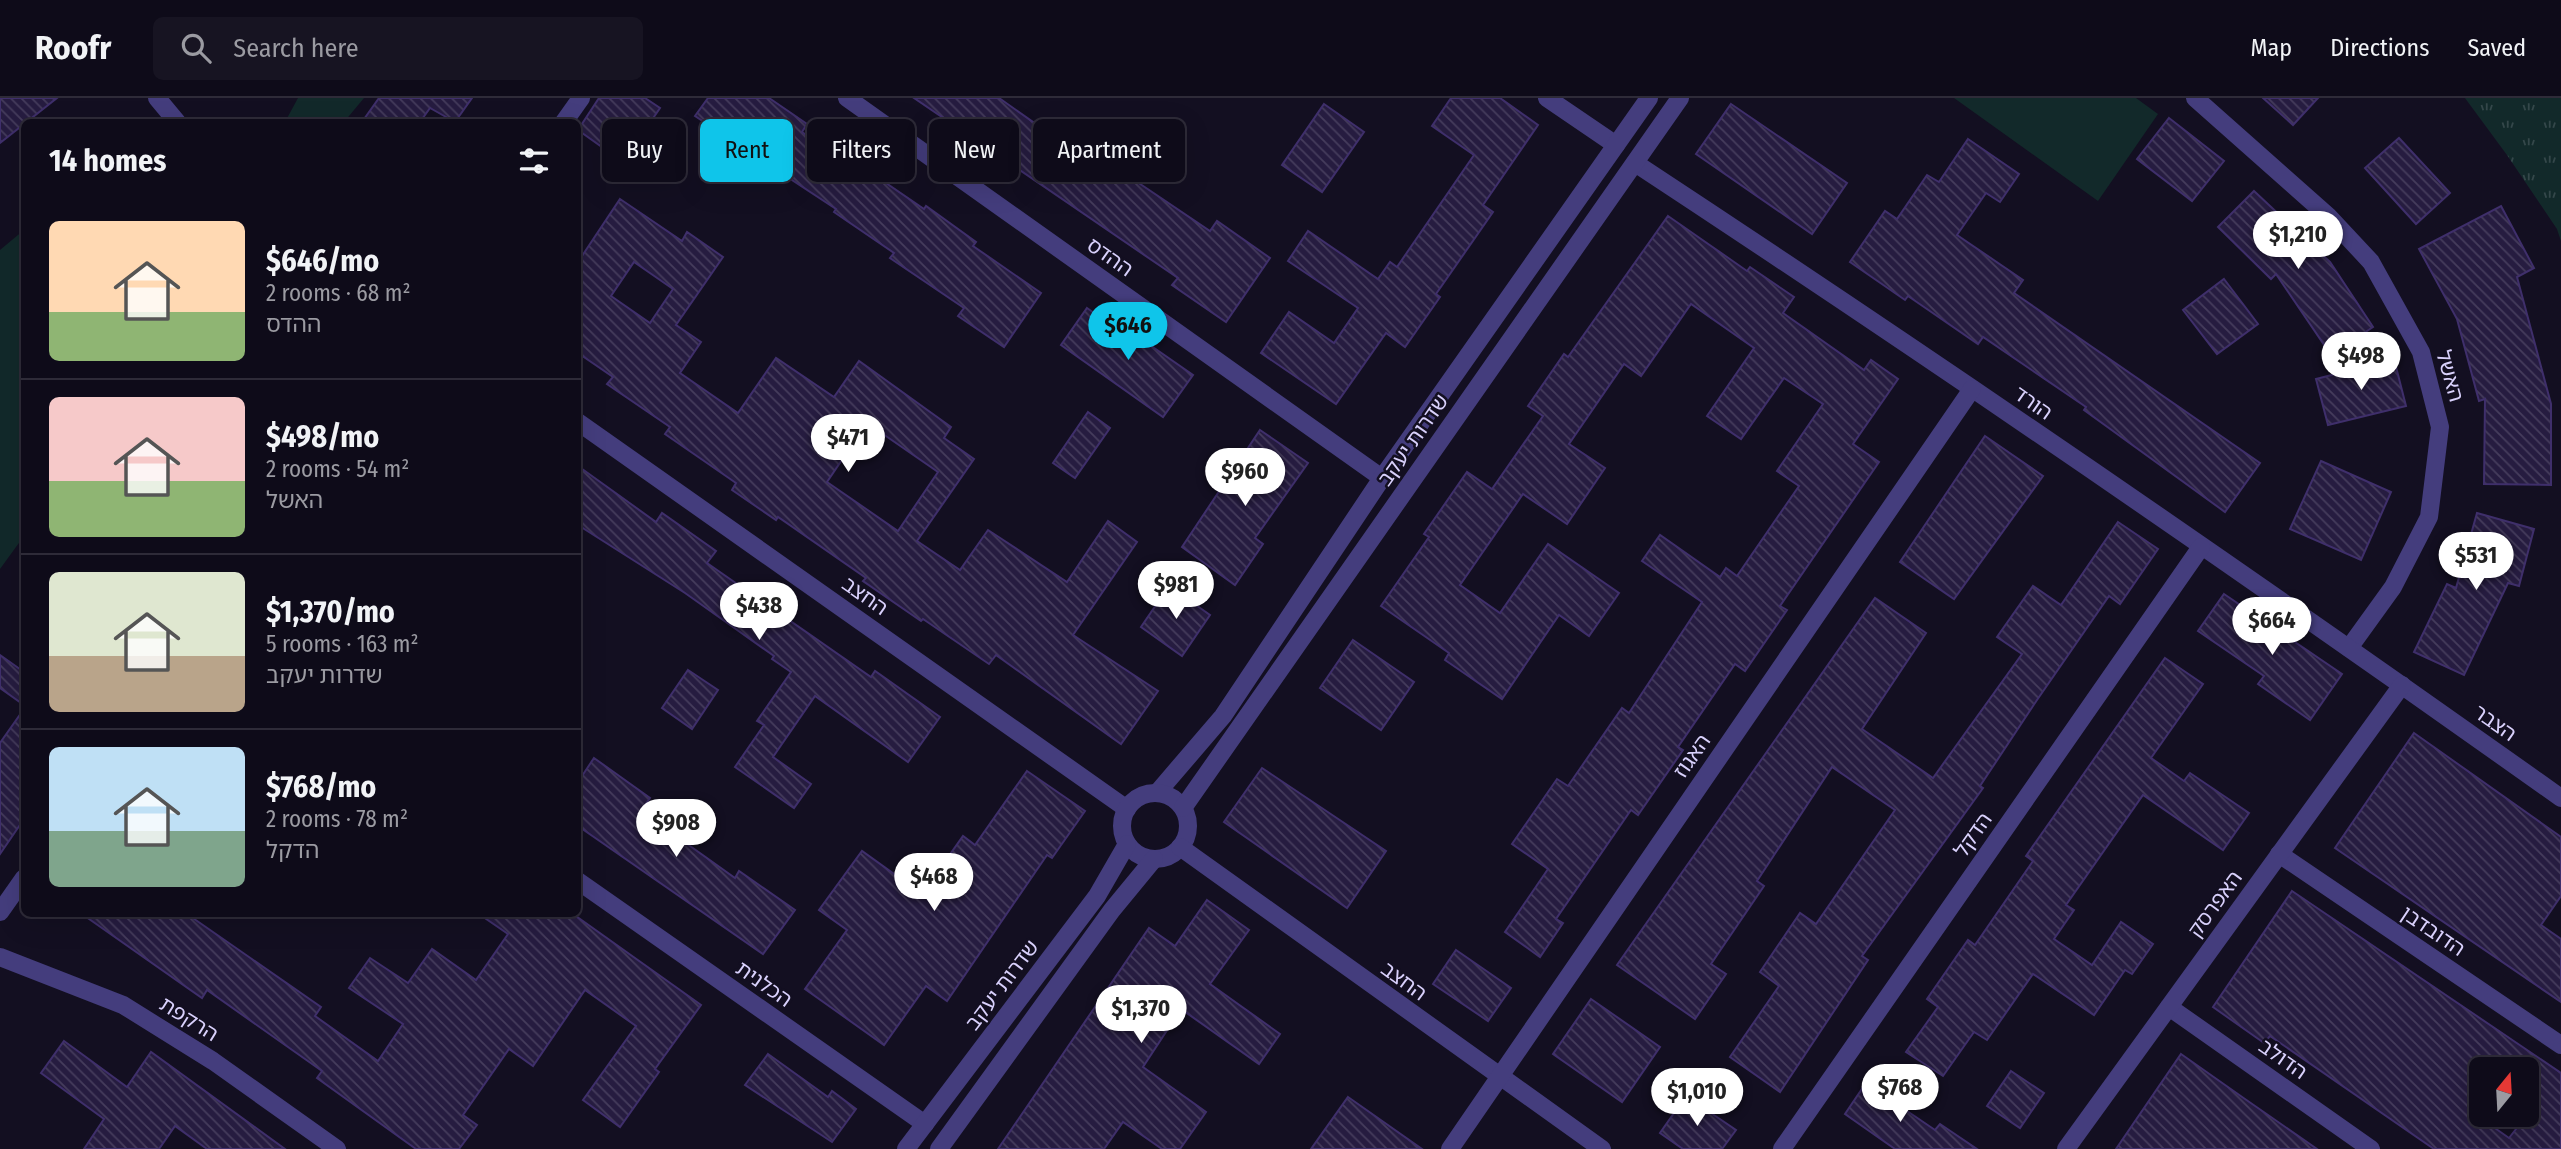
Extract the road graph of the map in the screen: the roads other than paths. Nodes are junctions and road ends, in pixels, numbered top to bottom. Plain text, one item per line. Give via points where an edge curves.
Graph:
1 (157, 98) edge
2 (581, 98) edge
3 (847, 98) edge
4 (1546, 98) edge
5 (1648, 98) edge
6 (1681, 98) edge
7 (2194, 98) edge
8 (174, 119) edge
9 (566, 119) edge
10 (1616, 145) junction
11 (1635, 163) junction
12 (1972, 389) junction
13 (581, 424) edge
14 (1382, 478) junction
15 (2201, 547) junction
16 (2349, 648) junction
17 (2402, 685) junction
18 (1157, 793) junction
19 (2561, 799) edge
20 (1127, 808) junction
21 (1183, 808) junction
22 (1127, 844) junction
23 (1181, 848) junction
24 (2279, 854) junction
25 (1154, 859) junction
26 (21, 882) edge
27 (581, 883) edge
28 (0, 912) edge
29 (0, 957) edge
30 (2169, 1007) junction
31 (2561, 1045) edge
32 (1499, 1078) junction
33 (925, 1124) junction
34 (337, 1149) edge
35 (906, 1149) edge
36 (939, 1149) edge
37 (1450, 1149) edge
38 (1602, 1149) edge
39 (1782, 1149) edge
40 (2066, 1149) edge
41 (2371, 1149) edge

1 - 8 street
2 - 9 street
3 - 14 street, ההדס
4 - 10 street
5 - 10 street, שדרות יעקב
6 - 11 street, שדרות יעקב
7 - 16 street, האשל via 2328,216 2371,262 2421,352 2440,427 2429,517 2393,587
10 - 14 street, שדרות יעקב
11 - 12 street, הורד
11 - 21 street, שדרות יעקב
12 - 15 street, הורד
12 - 32 street, האגוז
13 - 20 street, החצב
14 - 18 street, שדרות יעקב via 1223,716
15 - 16 street, הורד
15 - 39 street, הדקל
16 - 17 street, הורד
17 - 19 street, הצבר
17 - 24 street, האפרסק
18 - 20 street via 1140,796
18 - 21 street
20 - 22 street via 1122,826
21 - 23 street via 1188,828
22 - 25 street
22 - 33 street, שדרות יעקב via 1097,896
23 - 25 street
23 - 32 street, החצב
24 - 30 street, האפרסק
24 - 31 street, הדובדבן
25 - 36 street
26 - 28 street
27 - 33 street, הכלנית
29 - 34 street, הרקפת via 123,1005 213,1061
30 - 40 street, האפרסק
30 - 41 street, הדולב
32 - 37 street, האגוז
32 - 38 street, החצב
33 - 35 street, שדרות יעקב

